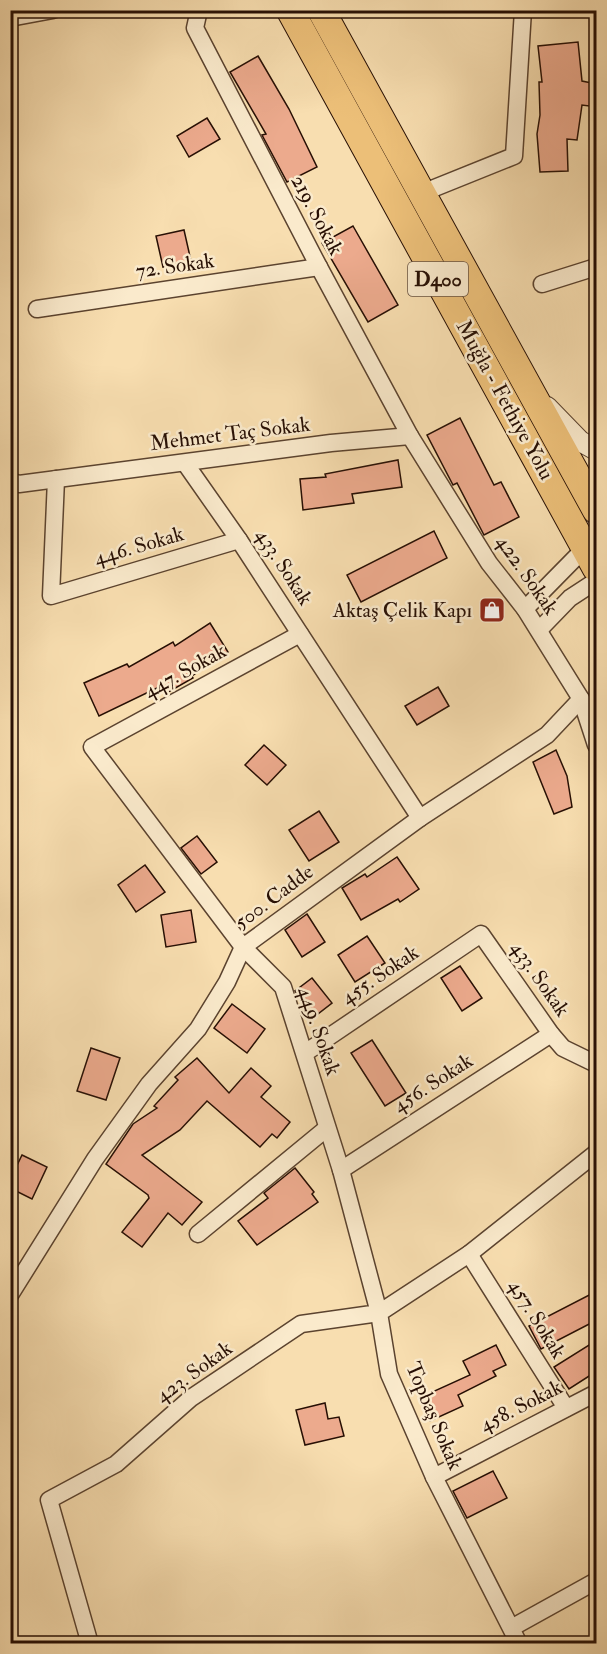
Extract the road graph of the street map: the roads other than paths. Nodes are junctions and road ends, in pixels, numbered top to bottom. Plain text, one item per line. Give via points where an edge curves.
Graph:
1 (53, 10) edge
2 (199, 10) edge
3 (290, 10) edge
4 (321, 10) edge
5 (523, 10) edge
6 (10, 18) edge
7 (422, 193) junction
8 (595, 263) edge
9 (318, 267) junction
10 (542, 284) dead end
11 (37, 309) dead end
12 (533, 392) junction
13 (410, 436) junction
14 (597, 450) edge
15 (186, 463) junction
16 (56, 479) junction
17 (10, 481) edge
18 (597, 510) edge
19 (239, 540) junction
20 (593, 553) edge
21 (597, 581) edge
22 (525, 609) junction
23 (539, 630) junction
24 (300, 634) junction
25 (581, 699) junction
26 (597, 745) edge
27 (92, 747) joint
28 (420, 818) junction
29 (481, 934) joint
30 (243, 947) junction
31 (551, 1034) junction
32 (305, 1053) junction
33 (597, 1064) edge
34 (327, 1128) junction
35 (597, 1153) edge
36 (340, 1170) junction
37 (198, 1234) dead end
38 (469, 1254) junction
39 (10, 1294) edge
40 (379, 1313) junction
41 (597, 1393) edge
42 (566, 1408) junction
43 (434, 1477) junction
44 (597, 1581) edge
45 (513, 1627) junction
46 (90, 1644) edge
47 (519, 1644) edge

1 - 6 street
2 - 9 street, 219. Sokak via 195,28
3 - 20 highway, Muğla - Fethiye Yolu / D400
4 - 7 highway, Muğla - Fethiye Yolu / D400
5 - 7 street via 514,156
7 - 12 highway, Muğla - Fethiye Yolu / D400
8 - 10 street
9 - 11 street, 72. Sokak
9 - 13 street, 219. Sokak
12 - 14 street via 580,441
12 - 18 highway, Muğla - Fethiye Yolu / D400
13 - 15 street, Mehmet Taç Sokak
13 - 22 street, 422. Sokak via 489,563
15 - 16 street, Mehmet Taç Sokak
15 - 19 street, 433. Sokak
16 - 17 street, Mehmet Taç Sokak via 19,484
16 - 19 street, 446. Sokak via 51,596
19 - 24 street, 433. Sokak
20 - 22 street
21 - 23 street via 570,598
22 - 23 street, 422. Sokak
23 - 25 street, 422. Sokak
24 - 27 street, 447. Sokak
24 - 28 street, 433. Sokak
25 - 26 street, 422. Sokak
25 - 28 street, 500. Cadde via 547,735
27 - 30 street, 449. Sokak
28 - 30 street, 500. Cadde
29 - 31 street, 433. Sokak
29 - 32 street, 455. Sokak
30 - 32 street, 449. Sokak via 283,987
30 - 39 street, 500. Cadde via 198,1029 149,1084 95,1159
31 - 33 street, 433. Sokak via 563,1048
31 - 36 street, 456. Sokak
32 - 34 street, 449. Sokak
34 - 36 street, 449. Sokak
34 - 37 street
35 - 38 street
36 - 40 street, 449. Sokak
38 - 40 street
38 - 42 street, 457. Sokak
40 - 43 street, Topbaş Sokak via 389,1374
40 - 46 street, 423. Sokak via 301,1324 191,1398 116,1464 49,1500
41 - 42 street, 458. Sokak
42 - 43 street, 458. Sokak
43 - 45 street, Topbaş Sokak
44 - 45 street
45 - 47 street, Topbaş Sokak

